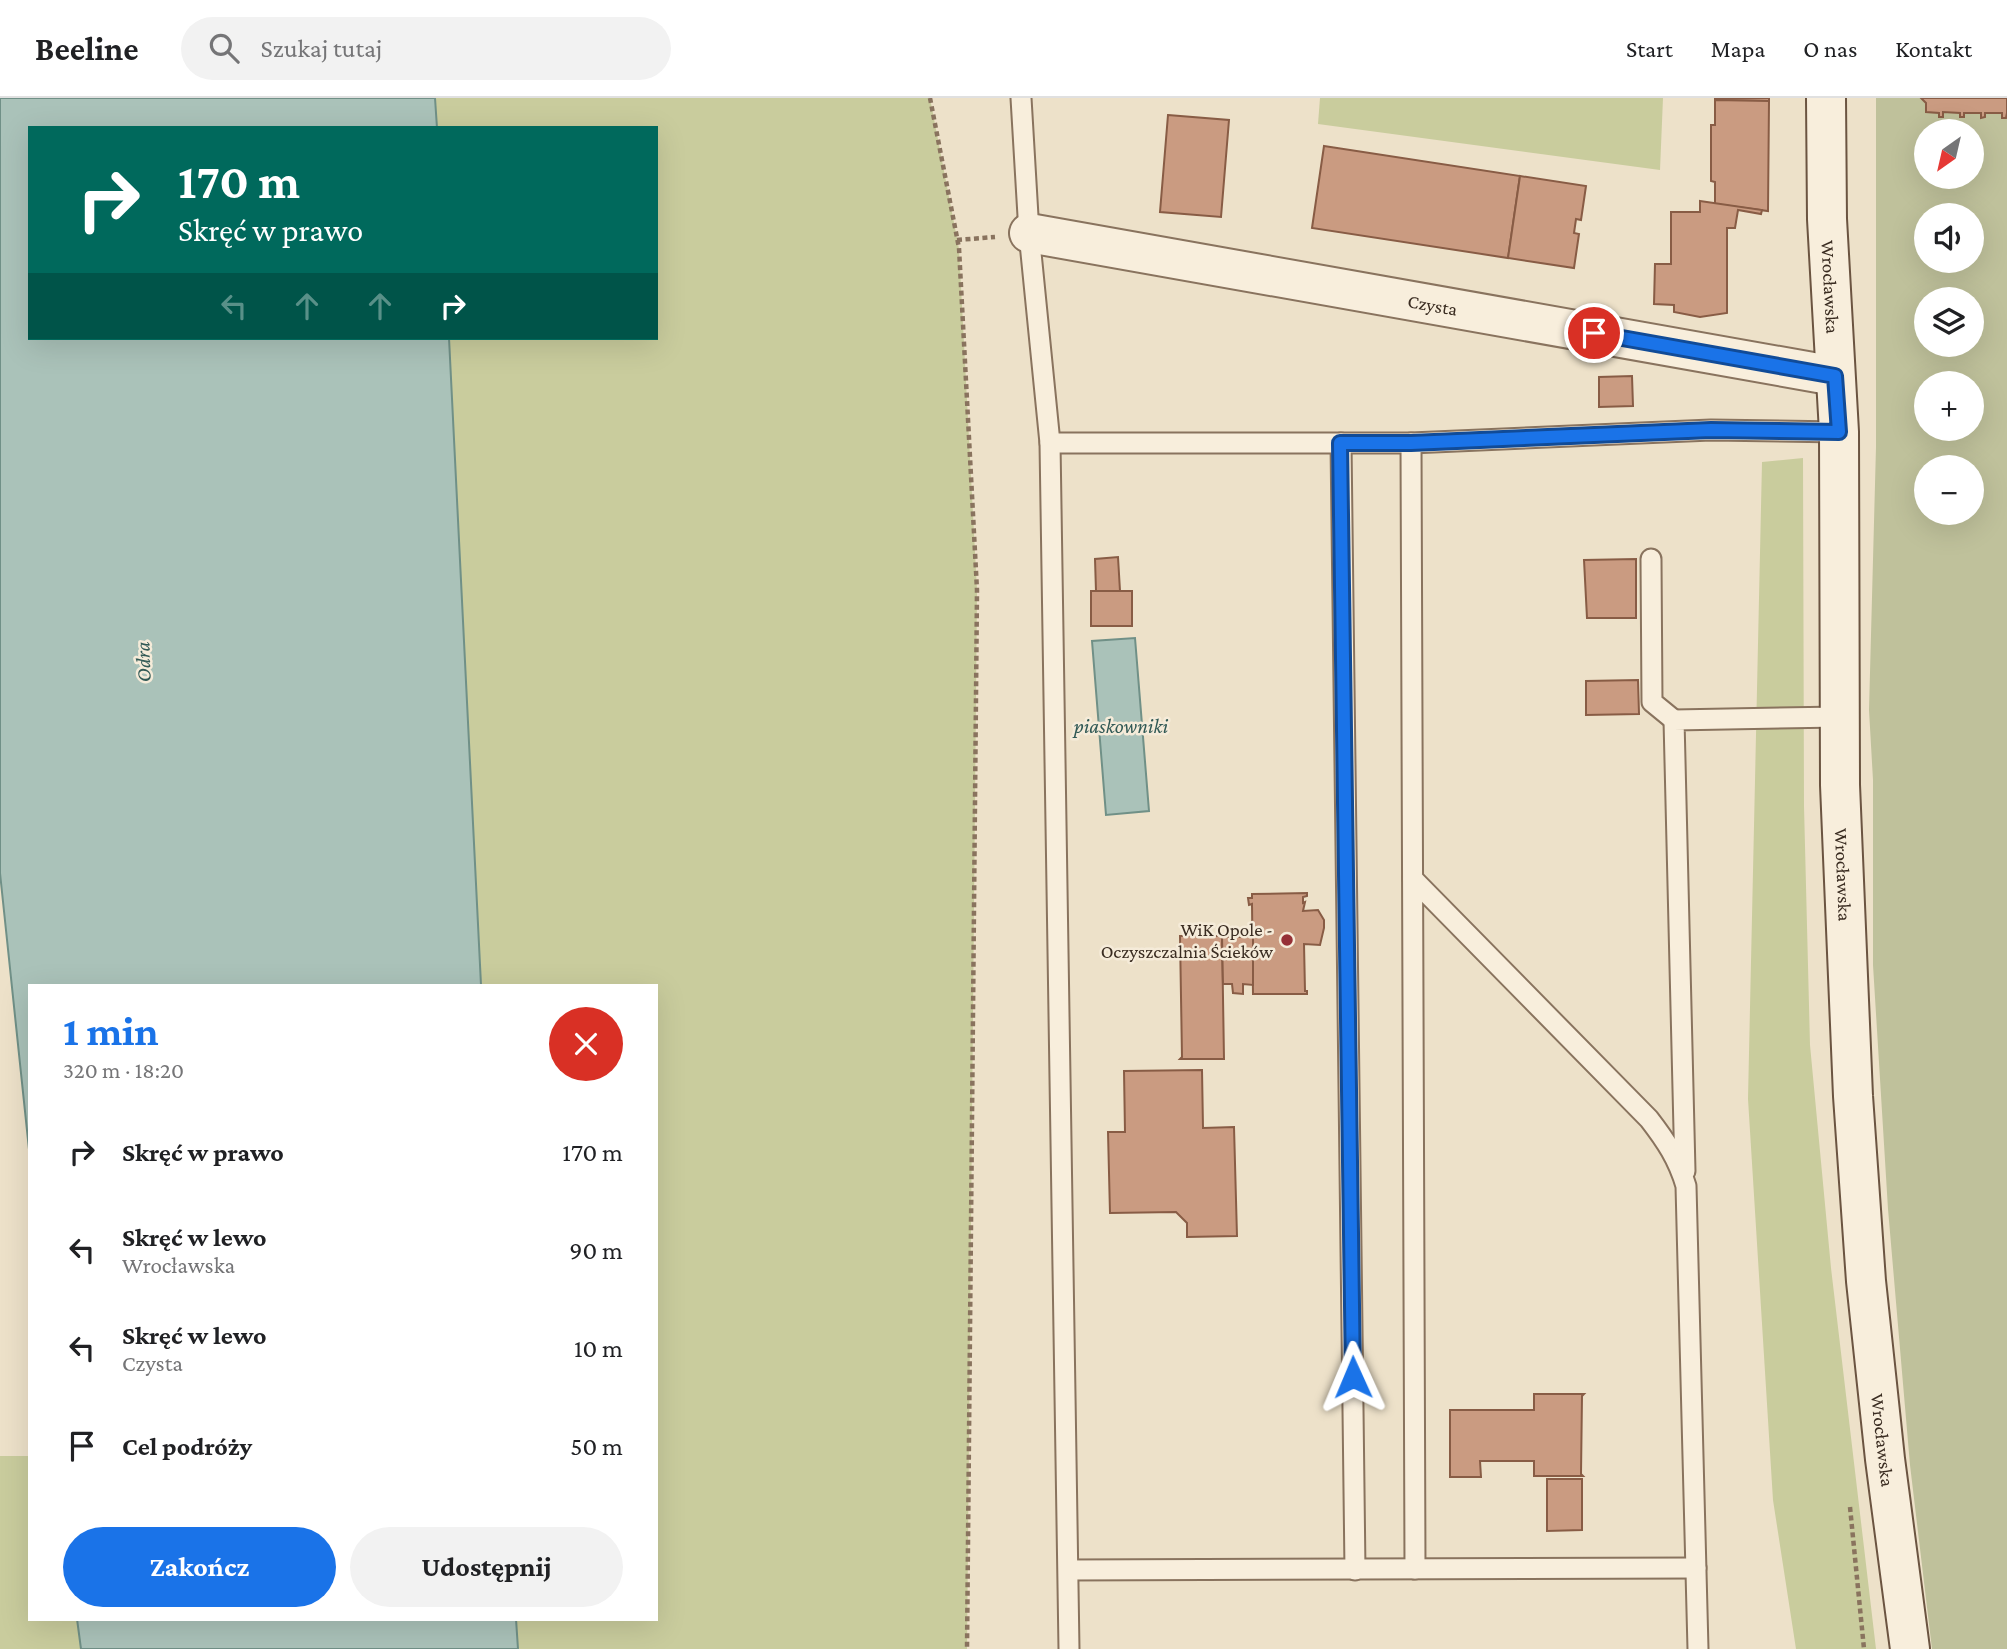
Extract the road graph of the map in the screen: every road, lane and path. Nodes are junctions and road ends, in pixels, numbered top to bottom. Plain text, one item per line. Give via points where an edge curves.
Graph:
1 (930, 98) edge
2 (1021, 98) edge
3 (1826, 98) edge
4 (1029, 233) junction
5 (1835, 376) junction
6 (1839, 432) junction
7 (1050, 443) junction
8 (1340, 443) junction
9 (1411, 443) junction
10 (1651, 559) dead end
11 (1840, 717) junction
12 (1674, 720) junction
13 (1413, 879) junction
14 (1686, 1186) junction
15 (1696, 1568) junction
16 (1416, 1569) junction
17 (1069, 1570) junction
18 (1355, 1570) junction
19 (967, 1649) edge
20 (1069, 1649) edge
21 (1698, 1649) edge
22 (1910, 1649) edge

1 - 19 path via 959,248 977,590
2 - 4 lane
3 - 5 main road, Wrocławska
4 - 5 main road, Czysta
4 - 7 lane
5 - 6 main road, Wrocławska
6 - 9 lane via 1711,430
6 - 11 main road, Wrocławska
7 - 8 lane
7 - 17 lane
8 - 9 lane
8 - 18 lane
9 - 13 lane
10 - 12 lane via 1653,702
11 - 12 lane
11 - 22 main road, Wrocławska via 1853,1096 1866,1280
12 - 14 lane
13 - 14 lane via 1649,1119 1667,1141
13 - 16 lane
14 - 15 lane
15 - 16 lane
15 - 21 lane
16 - 18 lane
17 - 18 lane
17 - 20 lane

